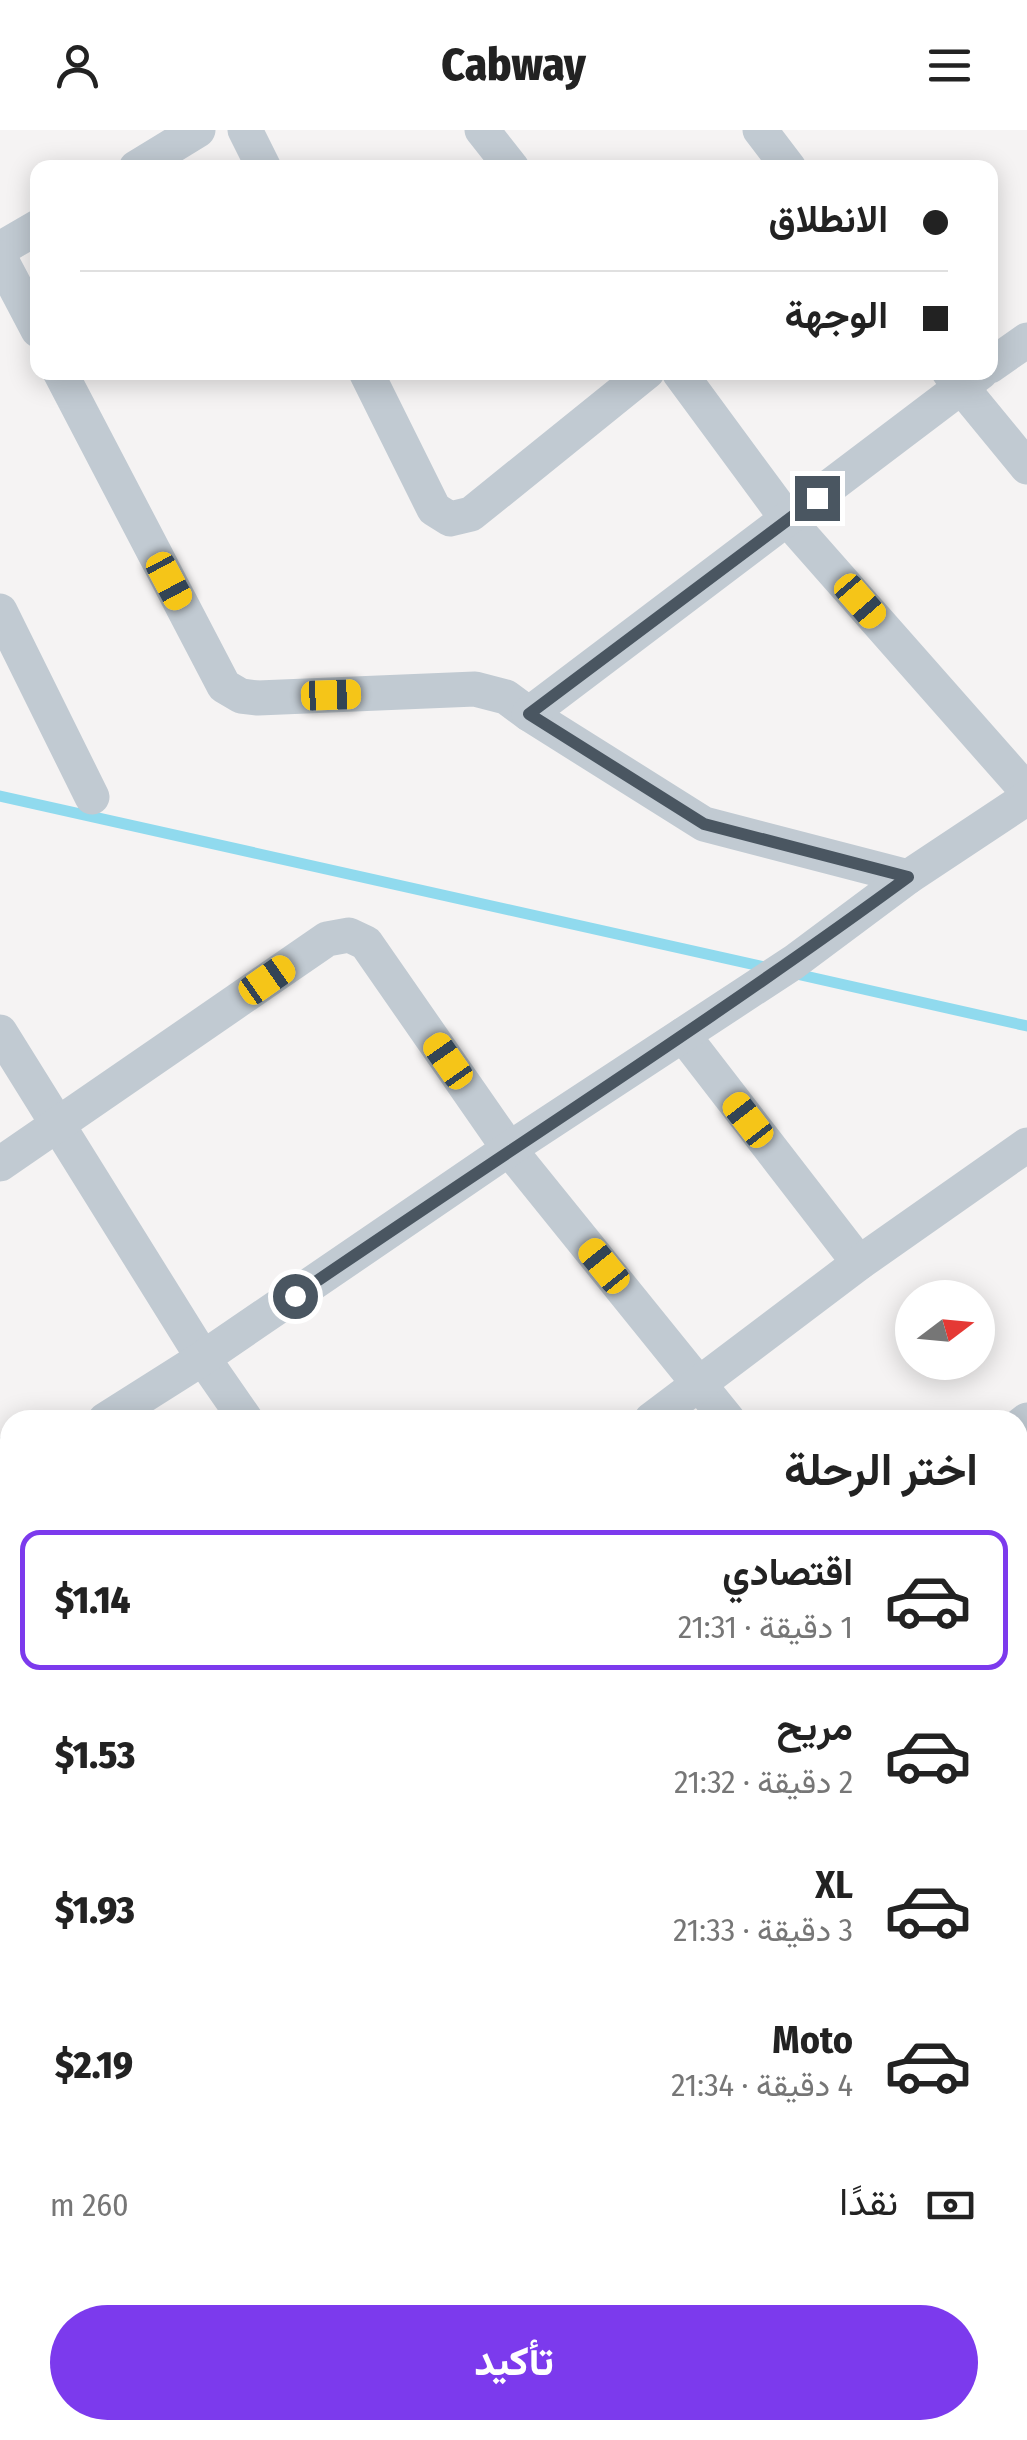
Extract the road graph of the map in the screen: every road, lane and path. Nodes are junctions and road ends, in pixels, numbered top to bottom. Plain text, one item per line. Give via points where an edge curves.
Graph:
1 (198, 130) edge
2 (245, 130) edge
3 (482, 130) edge
4 (760, 130) edge
5 (149, 160) edge
6 (260, 160) edge
7 (506, 160) edge
8 (783, 160) edge
9 (30, 232) edge
10 (0, 249) edge
11 (0, 258) edge
12 (30, 315) edge
13 (1027, 340) edge
14 (998, 360) edge
15 (64, 380) edge
16 (370, 380) edge
17 (637, 380) edge
18 (685, 380) edge
19 (959, 380) edge
20 (965, 380) edge
21 (1027, 467) edge
22 (788, 520) junction
23 (0, 611) edge
24 (529, 714) junction
25 (1027, 794) edge
26 (92, 797) dead end
27 (908, 877) junction
28 (0, 1032) edge
29 (682, 1035) junction
30 (57, 1125) junction
31 (1027, 1145) edge
32 (509, 1149) junction
33 (0, 1164) edge
34 (858, 1263) junction
35 (203, 1358) junction
36 (699, 1384) junction
37 (121, 1410) edge
38 (239, 1410) edge
39 (664, 1410) edge
40 (720, 1410) edge

1 - 5 street
2 - 6 street
3 - 7 street
4 - 8 street
9 - 10 street
11 - 12 street
13 - 14 street
15 - 24 street via 224,686 258,698 476,689 506,697
16 - 17 street via 434,509 450,519 472,514
18 - 22 street
19 - 22 street
20 - 21 street
22 - 24 street
22 - 25 street
23 - 26 street
24 - 27 street via 704,824
25 - 27 street
27 - 29 street
28 - 30 street
29 - 32 street
29 - 34 street
30 - 32 street via 327,938 349,934 366,944
30 - 33 street
30 - 35 street
31 - 34 street
32 - 35 street
32 - 36 street
34 - 36 street
35 - 37 street
35 - 38 street
36 - 39 street
36 - 40 street

